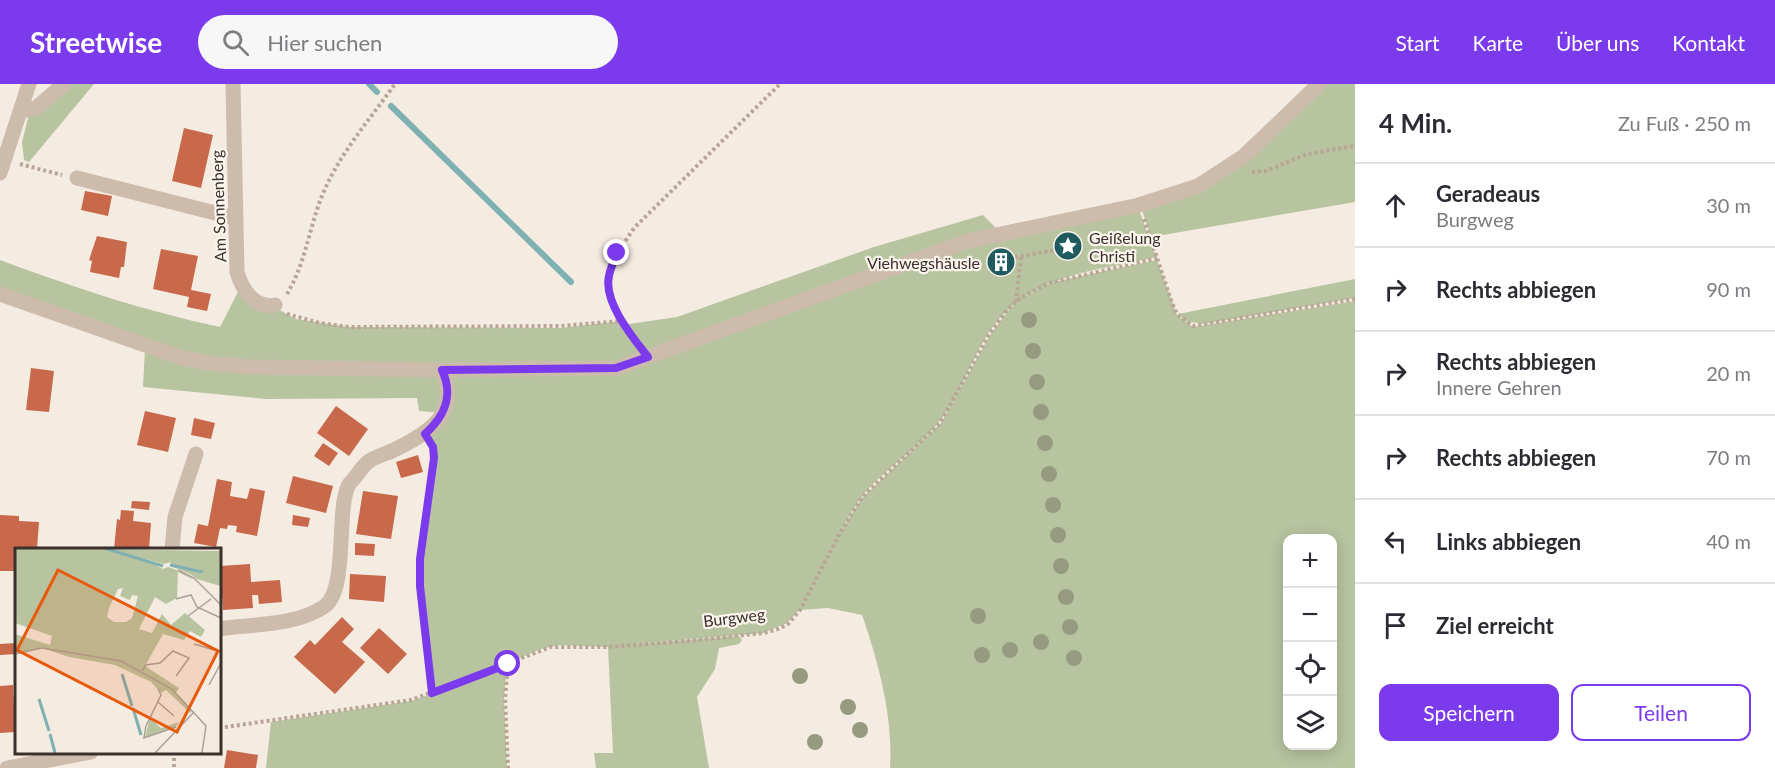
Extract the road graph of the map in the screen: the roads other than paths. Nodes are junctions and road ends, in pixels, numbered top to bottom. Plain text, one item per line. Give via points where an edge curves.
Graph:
1 (29, 84) edge
2 (64, 84) edge
3 (233, 84) edge
4 (1319, 84) edge
5 (22, 111) junction
6 (2, 167) edge
7 (77, 178) road end
8 (235, 218) junction
9 (0, 294) edge
10 (275, 305) road end
11 (442, 370) junction
12 (196, 454) dead end
13 (172, 548) edge
14 (220, 629) edge
15 (86, 753) edge
16 (7, 768) edge

1 - 5 street
2 - 5 street via 36,108
3 - 8 street, Am Sonnenberg
4 - 11 street via 1230,168 1197,186 1139,205 968,241 616,368
5 - 6 street
7 - 8 street
8 - 10 street, Am Sonnenberg via 241,287 259,302
9 - 11 street via 182,358 251,367
11 - 14 street via 449,394 435,425 425,434 368,462 347,487 337,583 327,604 305,617
12 - 13 street via 176,517
15 - 16 street

